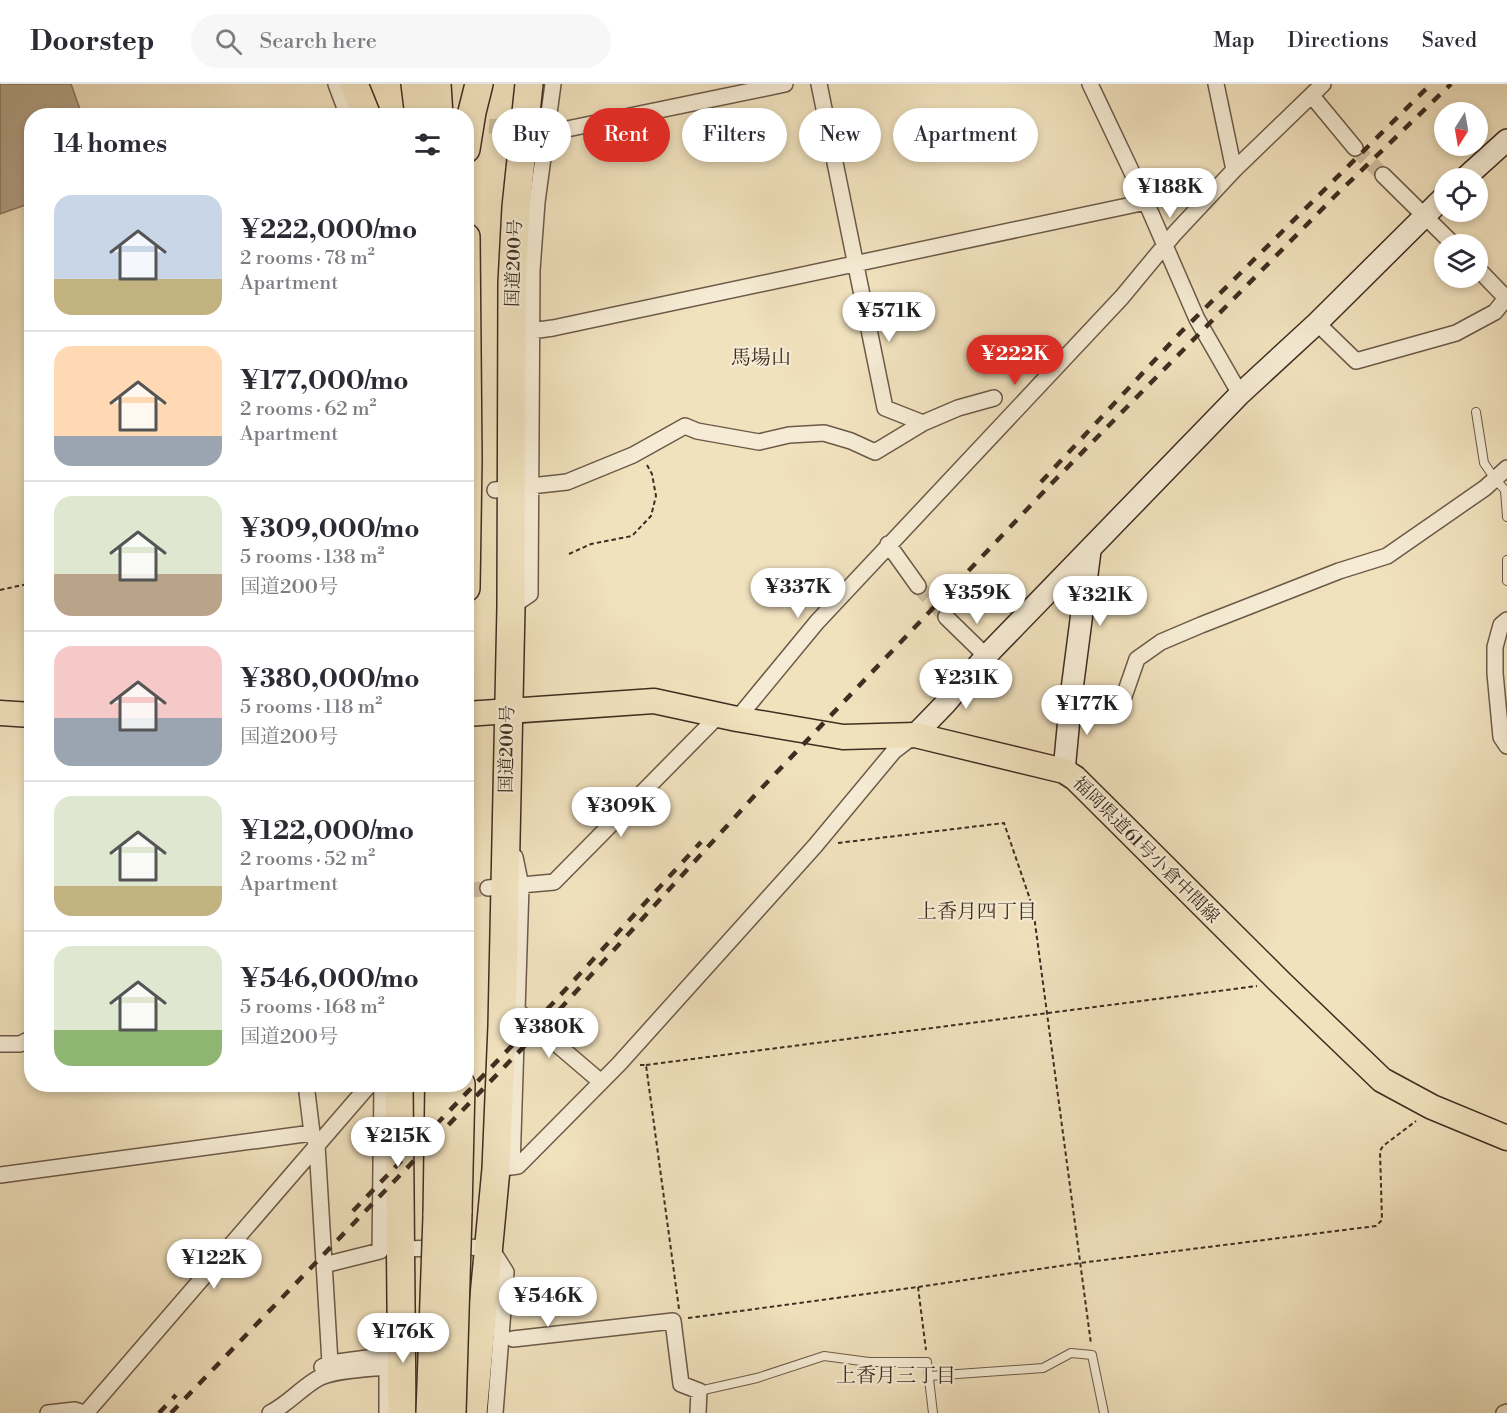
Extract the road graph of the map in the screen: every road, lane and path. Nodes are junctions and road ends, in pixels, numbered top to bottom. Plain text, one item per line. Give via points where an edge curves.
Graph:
1 (336, 84) edge
2 (354, 84) edge
3 (415, 84) edge
4 (437, 84) edge
5 (464, 84) edge
6 (479, 84) edge
7 (529, 84) edge
8 (553, 84) edge
9 (785, 84) edge
10 (819, 84) edge
11 (1090, 84) edge
12 (1216, 84) edge
13 (1323, 84) edge
14 (1312, 96) junction
15 (345, 108) edge
16 (364, 108) edge
17 (418, 108) edge
18 (438, 108) edge
19 (465, 108) edge
20 (473, 108) edge
21 (527, 108) edge
22 (538, 108) edge
23 (571, 128) edge
24 (1507, 140) edge
25 (1355, 148) tunnel mouth
26 (522, 162) edge
27 (531, 162) edge
28 (1476, 168) edge
29 (1234, 170) junction
30 (1383, 175) tunnel mouth
31 (1146, 202) junction
32 (1434, 207) edge
33 (1425, 216) junction
34 (1443, 234) edge
35 (1164, 248) junction
36 (856, 263) junction
37 (1488, 279) edge
38 (1506, 297) edge
39 (1317, 323) junction
40 (531, 331) junction
41 (1240, 394) junction
42 (993, 398) dead end
43 (1476, 412) dead end
44 (923, 423) junction
45 (633, 455) junction
46 (1507, 468) edge
47 (1495, 479) junction
48 (513, 488) junction
49 (1507, 517) edge
50 (888, 544) junction
51 (1090, 551) junction
52 (568, 554) dead end
53 (1507, 560) edge
54 (1507, 581) edge
55 (24, 585) edge
56 (918, 586) tunnel mouth
57 (0, 590) edge
58 (946, 617) tunnel mouth
59 (1507, 620) edge
60 (986, 656) junction
61 (1071, 697) junction
62 (508, 710) junction
63 (0, 713) edge
64 (474, 713) edge
65 (24, 714) edge
66 (728, 717) junction
67 (915, 735) junction
68 (1507, 746) edge
69 (1064, 771) junction
70 (815, 846) junction
71 (505, 887) junction
72 (1281, 983) junction
73 (519, 1012) junction
74 (1047, 1014) junction
75 (24, 1042) edge
76 (0, 1044) edge
77 (619, 1064) junction
78 (646, 1065) junction
79 (601, 1082) junction
80 (307, 1092) edge
81 (362, 1092) edge
82 (382, 1092) edge
83 (399, 1092) edge
84 (439, 1092) edge
85 (460, 1092) edge
86 (1432, 1107) junction
87 (1507, 1138) edge
88 (314, 1139) junction
89 (504, 1168) junction
90 (0, 1175) edge
91 (447, 1214) junction
92 (490, 1247) junction
93 (390, 1250) junction
94 (1080, 1263) junction
95 (324, 1265) junction
96 (918, 1287) junction
97 (401, 1311) junction
98 (605, 1329) junction
99 (508, 1335) junction
100 (500, 1349) junction
101 (1092, 1356) junction
102 (375, 1357) dead end
103 (927, 1362) junction
104 (330, 1363) junction
105 (387, 1367) junction
106 (929, 1376) junction
107 (699, 1391) junction
108 (48, 1413) edge
109 (85, 1413) edge
110 (269, 1413) edge
111 (387, 1413) edge
112 (402, 1413) edge
113 (430, 1413) edge
114 (452, 1413) edge
115 (473, 1413) edge
116 (495, 1413) edge
117 (698, 1413) edge
118 (933, 1413) edge
119 (1104, 1413) edge

1 - 15 street
2 - 16 highway
3 - 17 highway
4 - 18 highway
5 - 19 highway
6 - 20 highway
7 - 21 highway, 国道200号
8 - 22 street
9 - 23 street
10 - 36 street
11 - 31 street
12 - 29 street
13 - 14 street
14 - 25 street
14 - 29 street
24 - 28 street
26 - 48 highway, 国道200号 via 512,283
27 - 40 street via 537,201
29 - 35 street
30 - 33 street
31 - 35 street
31 - 36 street
32 - 33 street
33 - 34 street
33 - 39 street
35 - 41 street via 1197,319
35 - 50 street
36 - 40 street
36 - 44 street via 885,408
37 - 38 street
38 - 39 street via 1495,312 1456,333 1356,361
39 - 41 street
40 - 48 street
41 - 51 street
42 - 44 street
43 - 47 lane via 1484,463
44 - 45 street via 875,452 824,433 759,442 685,426
45 - 48 street via 567,482
45 - 52 path via 644,460 652,474 656,496 651,516 632,536 591,544
46 - 47 street
47 - 49 lane via 1505,490
47 - 61 street via 1387,556 1339,571 1161,642 1137,659 1121,705
48 - 62 highway, 国道200号
50 - 56 street
50 - 66 street
51 - 60 street
51 - 61 street
53 - 54 lane
55 - 57 path
58 - 60 street
59 - 68 street via 1501,625 1495,647 1495,674 1501,736
60 - 67 street
61 - 69 street
62 - 64 main road, 福岡県道61号小倉中間線
62 - 66 main road, 福岡県道61号小倉中間線 via 654,701
62 - 71 highway, 国道200号
63 - 65 main road
66 - 67 main road, 福岡県道61号小倉中間線 via 843,737
66 - 71 street via 554,882
67 - 69 main road, 福岡県道61号小倉中間線
67 - 70 street via 894,750
69 - 72 main road, 福岡県道61号小倉中間線
70 - 74 path via 1004,823 1034,908
70 - 77 street
71 - 73 street
71 - 89 highway, 国道200号
72 - 74 path
72 - 86 main road, 福岡県道61号小倉中間線 via 1382,1080
73 - 79 street
73 - 89 street
74 - 78 path
74 - 94 path
75 - 76 street
77 - 78 path
77 - 79 street
78 - 96 path via 681,1319
79 - 89 street via 519,1166
80 - 88 street
81 - 88 street
82 - 93 street
83 - 93 highway
84 - 91 highway
85 - 91 highway
86 - 87 main road, 福岡県道61号小倉中間線
86 - 94 path via 1380,1151 1382,1220 1376,1226
88 - 90 street
88 - 95 street
88 - 109 street
89 - 92 highway, 国道200号
91 - 113 highway, bridge
91 - 114 highway, bridge
92 - 93 street
92 - 99 street via 506,1272
92 - 115 highway, 国道200号
93 - 95 street
93 - 97 highway
94 - 96 path
94 - 101 path
95 - 104 street
96 - 103 path
97 - 105 street via 387,1339
97 - 112 highway
98 - 99 street
98 - 100 street via 589,1340
98 - 107 street via 674,1321 681,1384
99 - 100 street
100 - 116 street
101 - 106 lane via 1071,1353 1043,1368
101 - 119 lane
102 - 104 street
103 - 106 lane
103 - 107 lane via 869,1362 824,1356 757,1378
104 - 110 street via 308,1373
105 - 110 street via 318,1378
105 - 111 street
106 - 118 lane
107 - 117 street
108 - 109 street

